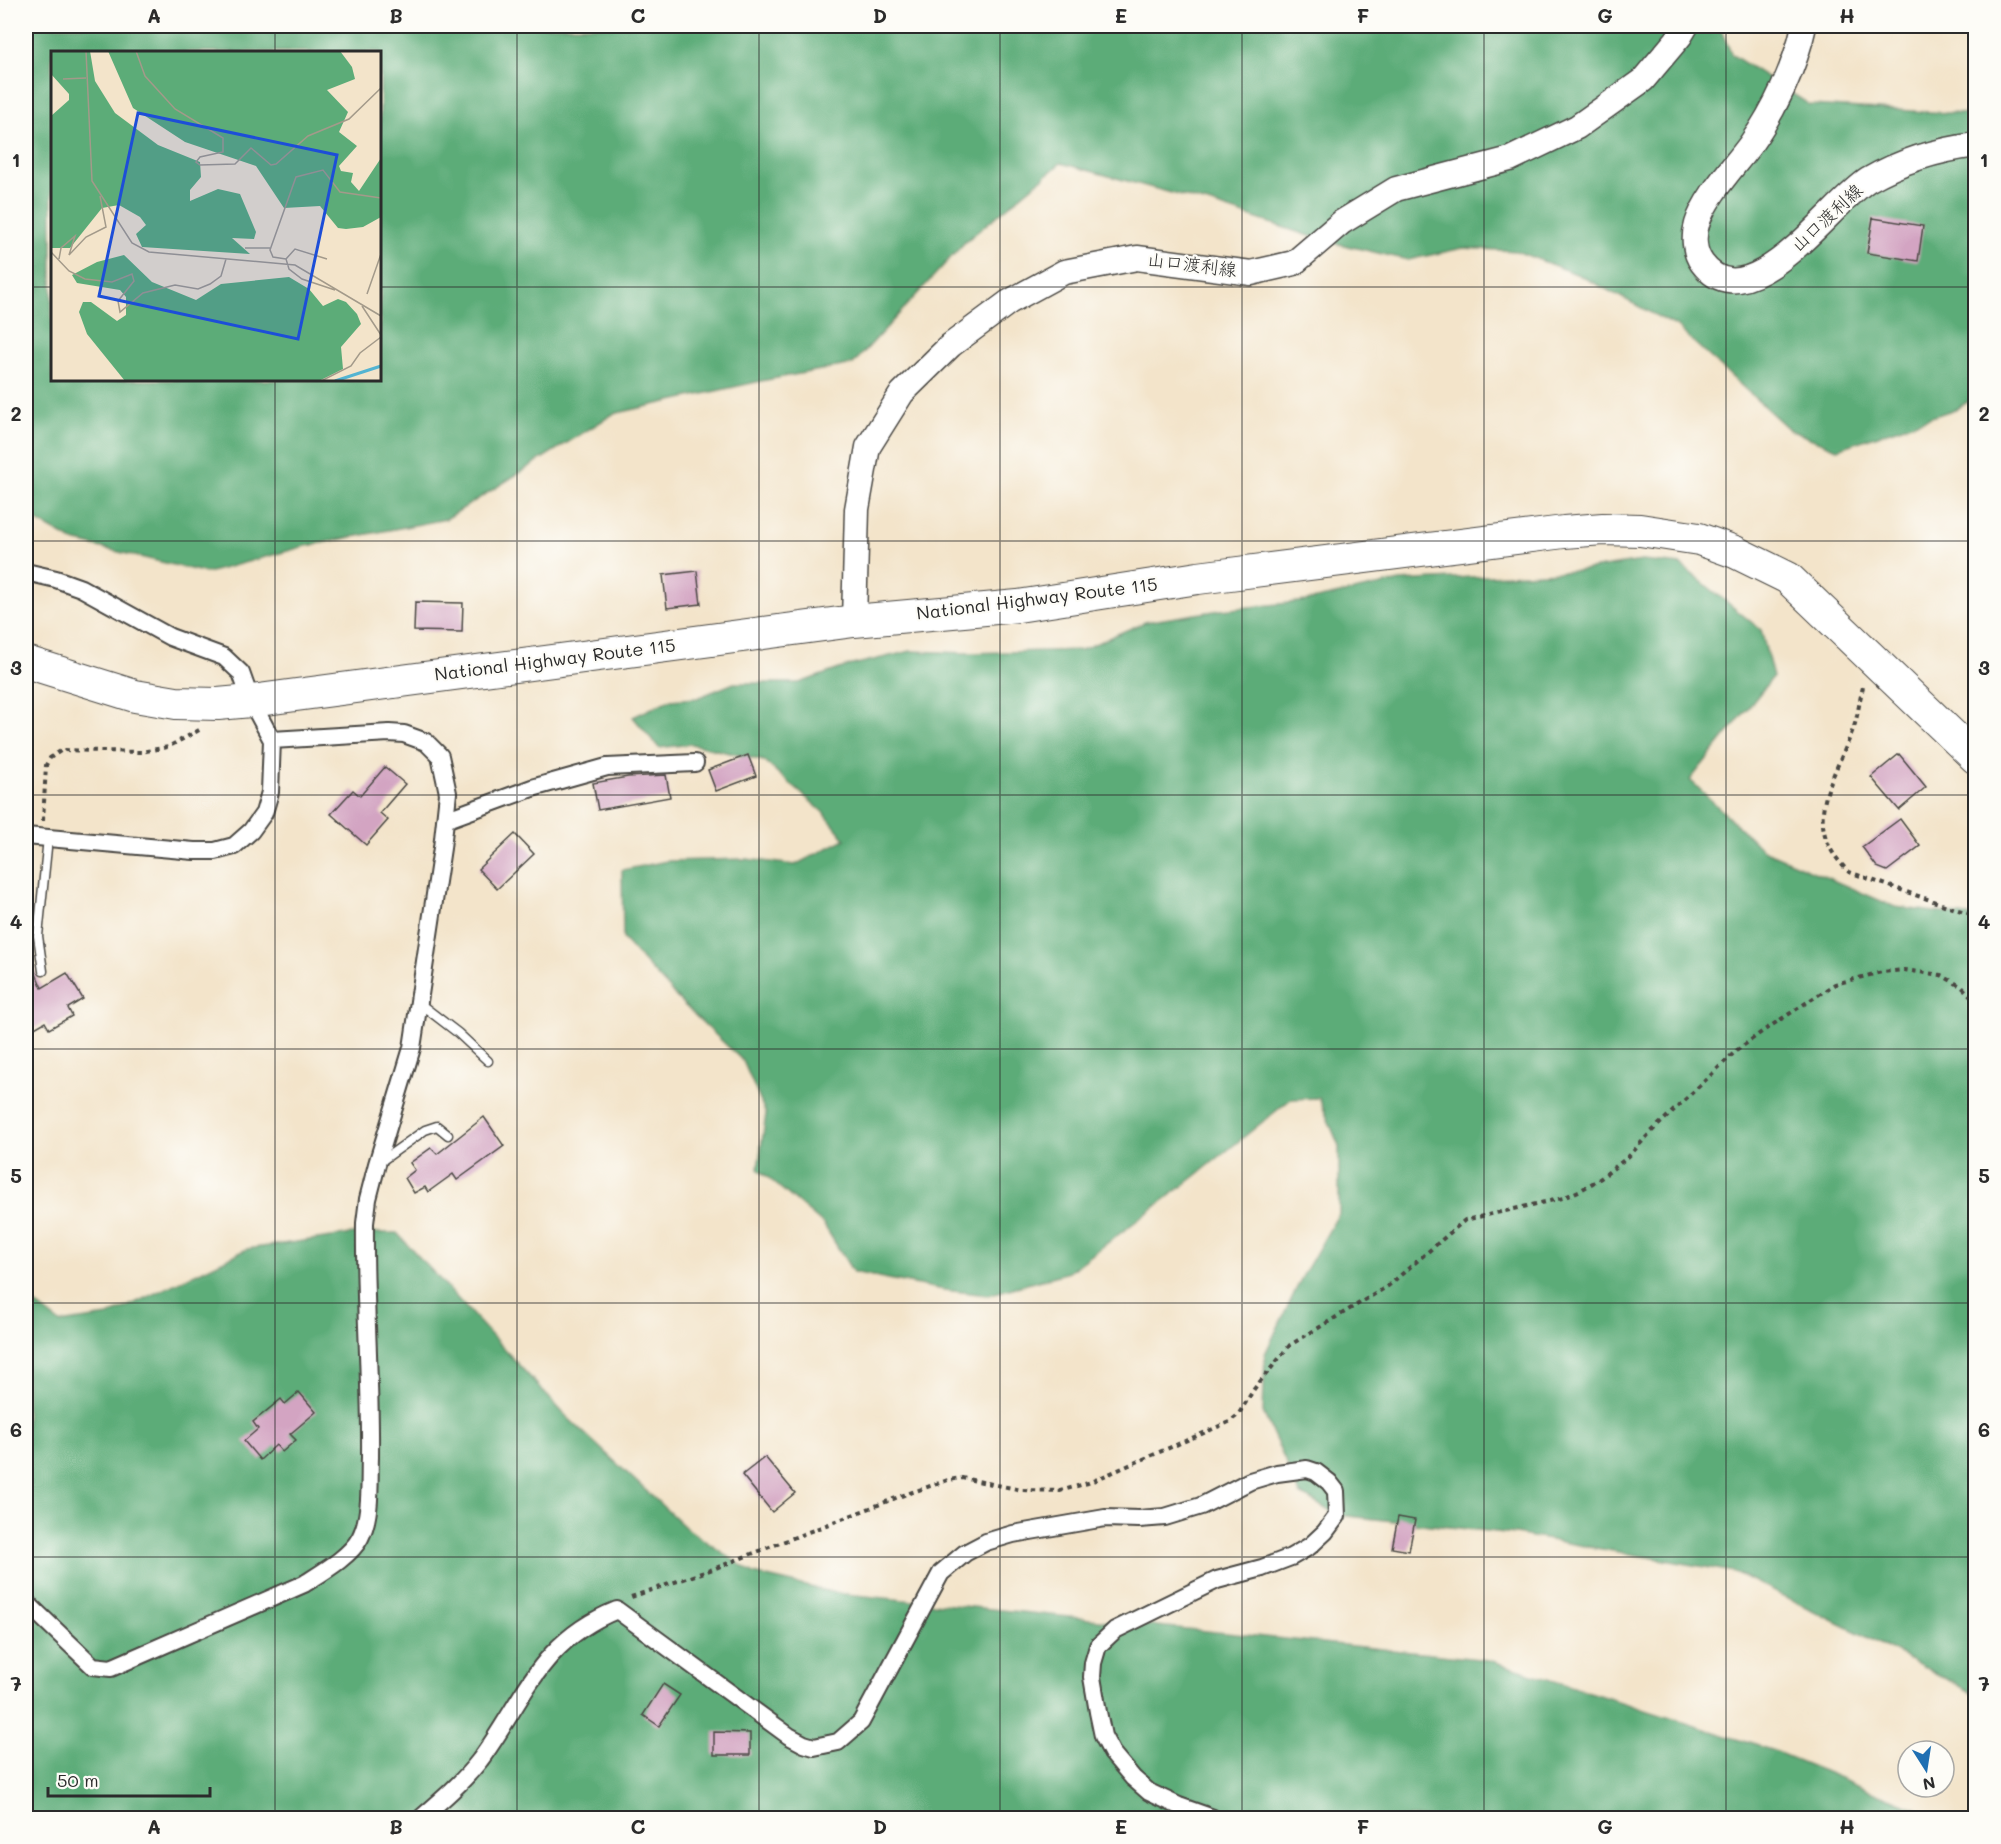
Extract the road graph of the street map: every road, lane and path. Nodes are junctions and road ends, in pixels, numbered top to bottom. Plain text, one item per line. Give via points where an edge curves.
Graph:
1 (1686, 26) edge
2 (1804, 26) edge
3 (1976, 145) edge
4 (26, 572) edge
5 (854, 621) junction
6 (1871, 657) junction
7 (26, 662) edge
8 (251, 701) junction
9 (218, 704) junction
10 (272, 740) junction
11 (1976, 758) edge
12 (695, 763) dead end
13 (445, 820) junction
14 (38, 837) edge
15 (1976, 916) edge
16 (43, 971) dead end
17 (1976, 1001) edge
18 (418, 1002) junction
19 (488, 1061) dead end
20 (448, 1135) dead end
21 (377, 1164) junction
22 (26, 1602) edge
23 (616, 1610) junction
24 (421, 1818) edge
25 (1214, 1818) edge

1 - 5 main road, 山口渡利線 via 1643,80 1577,127 1510,159 1396,189 1342,222 1294,263 1251,273 1137,258 1064,272 1009,302 951,345 902,393 868,447 857,509
2 - 3 main road, 山口渡利線 via 1789,74 1771,110 1704,206 1696,225 1694,247 1710,272 1725,280 1738,281 1769,267 1798,248 1846,197 1866,182 1897,164
4 - 8 street via 81,588 170,637 224,657 241,673
5 - 6 highway, National Highway Route 115 via 1018,606 1198,578 1612,529 1699,539 1788,578
5 - 8 highway, National Highway Route 115
6 - 11 highway, National Highway Route 115
6 - 15 path via 1853,729 1827,791 1821,827 1828,846 1849,872
7 - 9 highway, National Highway Route 115 via 135,696 176,703
8 - 9 highway, National Highway Route 115
8 - 10 street
9 - 14 path via 213,721 168,747 141,752 62,750 50,758
10 - 13 street via 388,733 426,742 444,766 448,793
10 - 14 street via 270,792 264,813 234,846 194,851
12 - 13 street via 607,767 532,788
13 - 18 street
14 - 16 lane via 38,936
17 - 23 path via 1941,975 1904,970 1835,984 1736,1051 1629,1156 1601,1178 1563,1198 1465,1220 1388,1286 1290,1345 1254,1389 1239,1415 1229,1422 1088,1483 1060,1491 1022,1490 962,1478 948,1480 622,1600
18 - 19 lane
18 - 21 street via 412,1048
20 - 21 lane via 437,1126 425,1130
21 - 22 street via 365,1223 370,1494 356,1543 304,1584 111,1668 93,1666
23 - 24 street via 569,1637 545,1660 479,1761
23 - 25 street via 789,1736 814,1747 838,1742 861,1722 941,1573 965,1553 1013,1534 1105,1518 1165,1517 1201,1506 1250,1481 1277,1473 1307,1469 1316,1472 1336,1491 1337,1516 1310,1546 1262,1568 1217,1580 1115,1630 1098,1646 1092,1677 1103,1736 1112,1753 1149,1792

